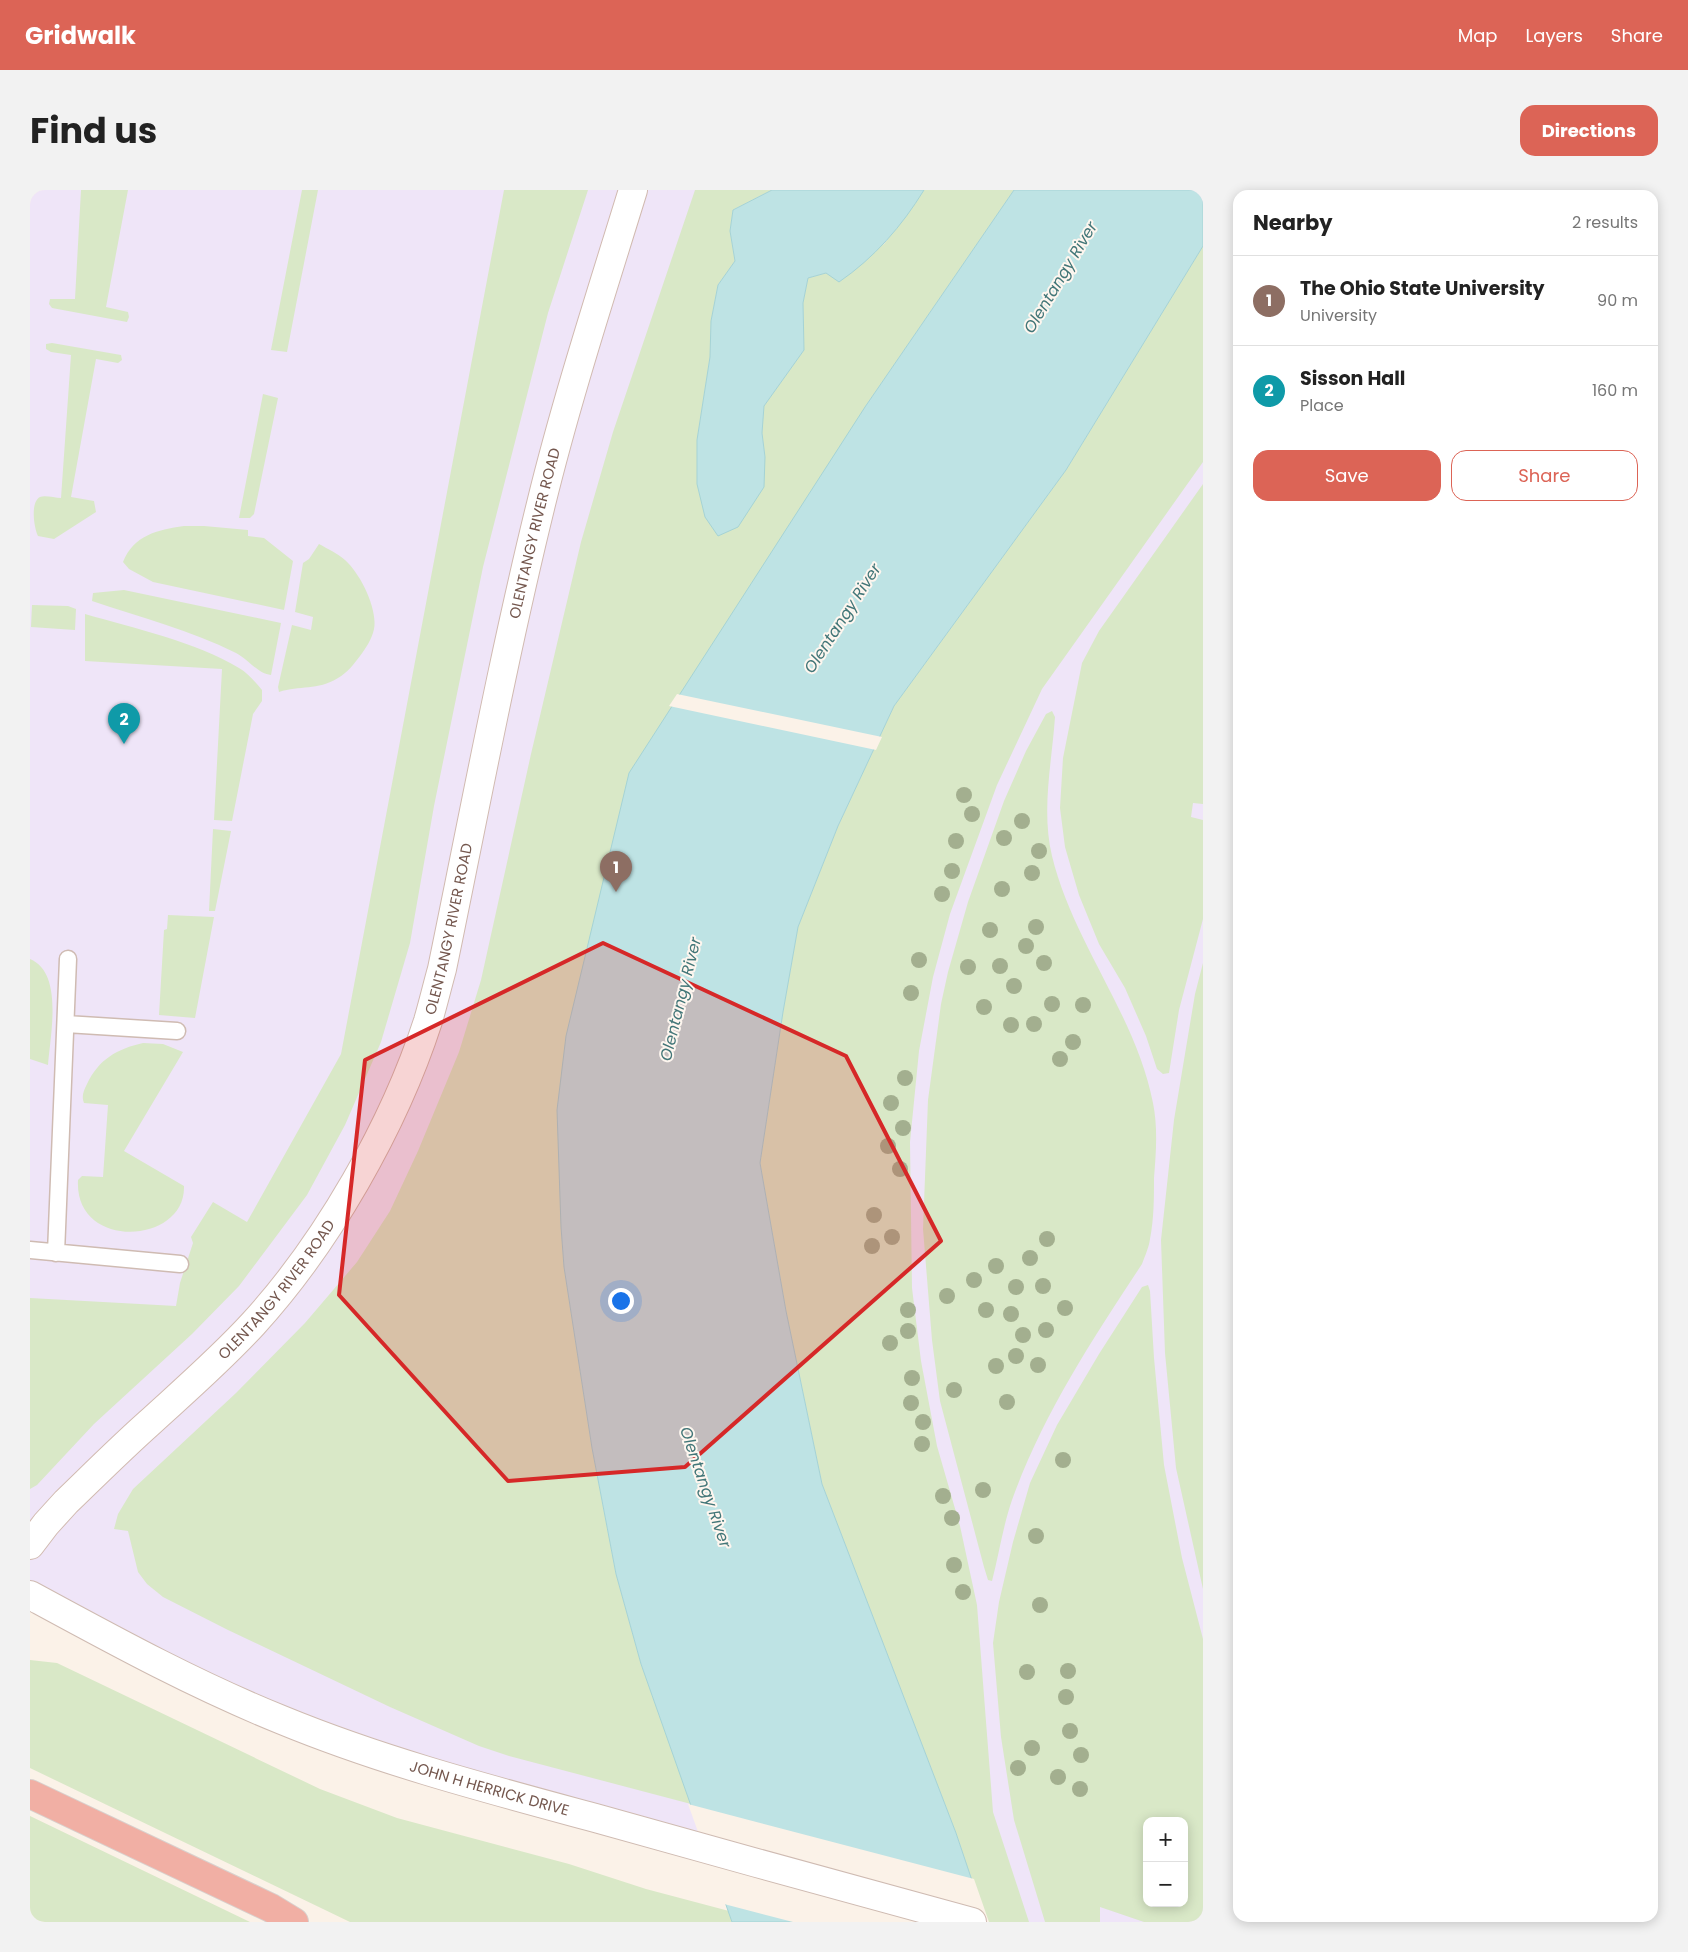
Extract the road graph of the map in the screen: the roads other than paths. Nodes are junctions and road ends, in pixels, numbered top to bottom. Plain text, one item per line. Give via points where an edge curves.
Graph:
1 (633, 190) edge
2 (68, 959) dead end
3 (66, 1024) junction
4 (177, 1031) dead end
5 (30, 1250) edge
6 (56, 1253) junction
7 (180, 1264) dead end
8 (30, 1545) edge
9 (30, 1595) edge
10 (30, 1794) edge
11 (294, 1922) edge
12 (972, 1922) edge

1 - 8 main road, OLENTANGY RIVER ROAD via 541,502 512,626 442,970 428,1021 384,1128 334,1217 253,1324 66,1502
2 - 3 lane
3 - 4 lane
3 - 6 lane
5 - 6 lane
6 - 7 lane
9 - 12 main road, JOHN H HERRICK DRIVE via 213,1691 356,1748 538,1803
10 - 11 highway via 271,1908

